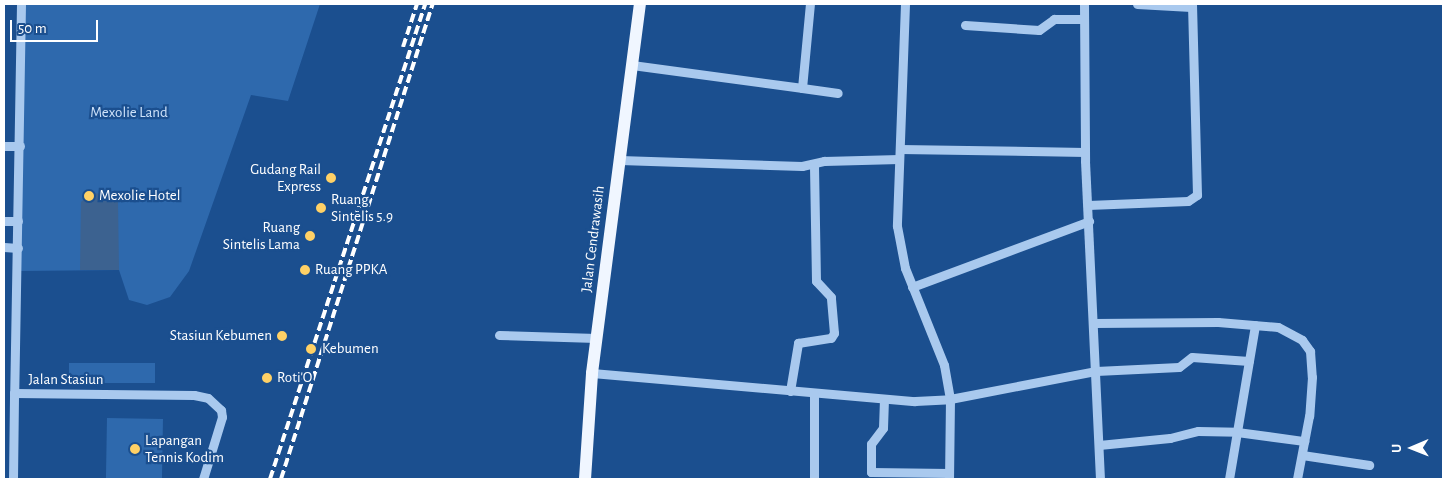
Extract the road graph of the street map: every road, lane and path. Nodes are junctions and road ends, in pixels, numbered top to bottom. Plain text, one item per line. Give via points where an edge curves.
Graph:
1 (21, 4) edge
2 (640, 4) edge
3 (810, 4) edge
4 (905, 4) edge
5 (1084, 4) edge
6 (1137, 4) edge
7 (1192, 5) edge
8 (1084, 18) junction
9 (965, 25) dead end
10 (632, 65) junction
11 (802, 88) junction
12 (838, 93) dead end
13 (4, 146) edge
14 (20, 146) junction
15 (900, 149) junction
16 (1086, 152) junction
17 (899, 159) junction
18 (620, 160) junction
19 (814, 164) junction
20 (1088, 205) junction
21 (4, 221) edge
22 (18, 221) junction
23 (1089, 221) junction
24 (4, 247) edge
25 (18, 248) junction
26 (912, 287) junction
27 (1094, 323) junction
28 (1255, 325) junction
29 (499, 335) dead end
30 (596, 338) junction
31 (1249, 361) junction
32 (1096, 371) junction
33 (592, 373) junction
34 (790, 392) junction
35 (14, 393) junction
36 (814, 394) junction
37 (884, 399) junction
38 (950, 399) junction
39 (1237, 432) junction
40 (1304, 440) junction
41 (1099, 445) junction
42 (1302, 455) junction
43 (1370, 464) dead end
44 (949, 476) edge
45 (13, 479) edge
46 (203, 479) edge
47 (585, 479) edge
48 (814, 479) edge
49 (1100, 479) edge
50 (1230, 479) edge
51 (1297, 479) edge

1 - 14 street, Jalan Stasiun
2 - 10 main road, Jalan Cendrawasih
3 - 11 street
4 - 15 street
5 - 8 street
6 - 7 street
7 - 20 street via 1197,195 1188,201
8 - 9 street via 1054,19 1039,30
8 - 16 street
10 - 11 street
10 - 18 main road, Jalan Cendrawasih
11 - 12 street
13 - 14 street
14 - 22 street, Jalan Stasiun
15 - 16 street
15 - 17 street
16 - 20 street
17 - 19 street
17 - 26 street via 897,226
18 - 19 street
18 - 30 main road, Jalan Cendrawasih
19 - 34 street via 816,281 832,296 834,333 831,338 798,343
20 - 23 street
21 - 22 street
22 - 25 street, Jalan Stasiun
23 - 26 street
23 - 27 street
24 - 25 street
25 - 35 street, Jalan Stasiun
26 - 38 street via 944,365
27 - 28 street
27 - 32 street
28 - 31 street
28 - 40 street via 1278,327 1302,340 1310,351 1312,377
29 - 30 street
30 - 33 main road, Jalan Cendrawasih
31 - 32 street via 1192,357 1179,368
31 - 39 street
32 - 38 street
32 - 41 street
33 - 34 street
33 - 47 main road, Jalan Cendrawasih
34 - 36 street
35 - 45 street
35 - 46 street, Jalan Stasiun via 184,394 208,398 221,410 222,417
36 - 37 street
36 - 48 street
37 - 38 street
37 - 44 street via 883,428 871,444 870,472
38 - 44 street
39 - 40 street
39 - 41 street via 1198,431 1170,438
39 - 50 street
40 - 42 street
41 - 49 street
42 - 43 street
42 - 51 street

